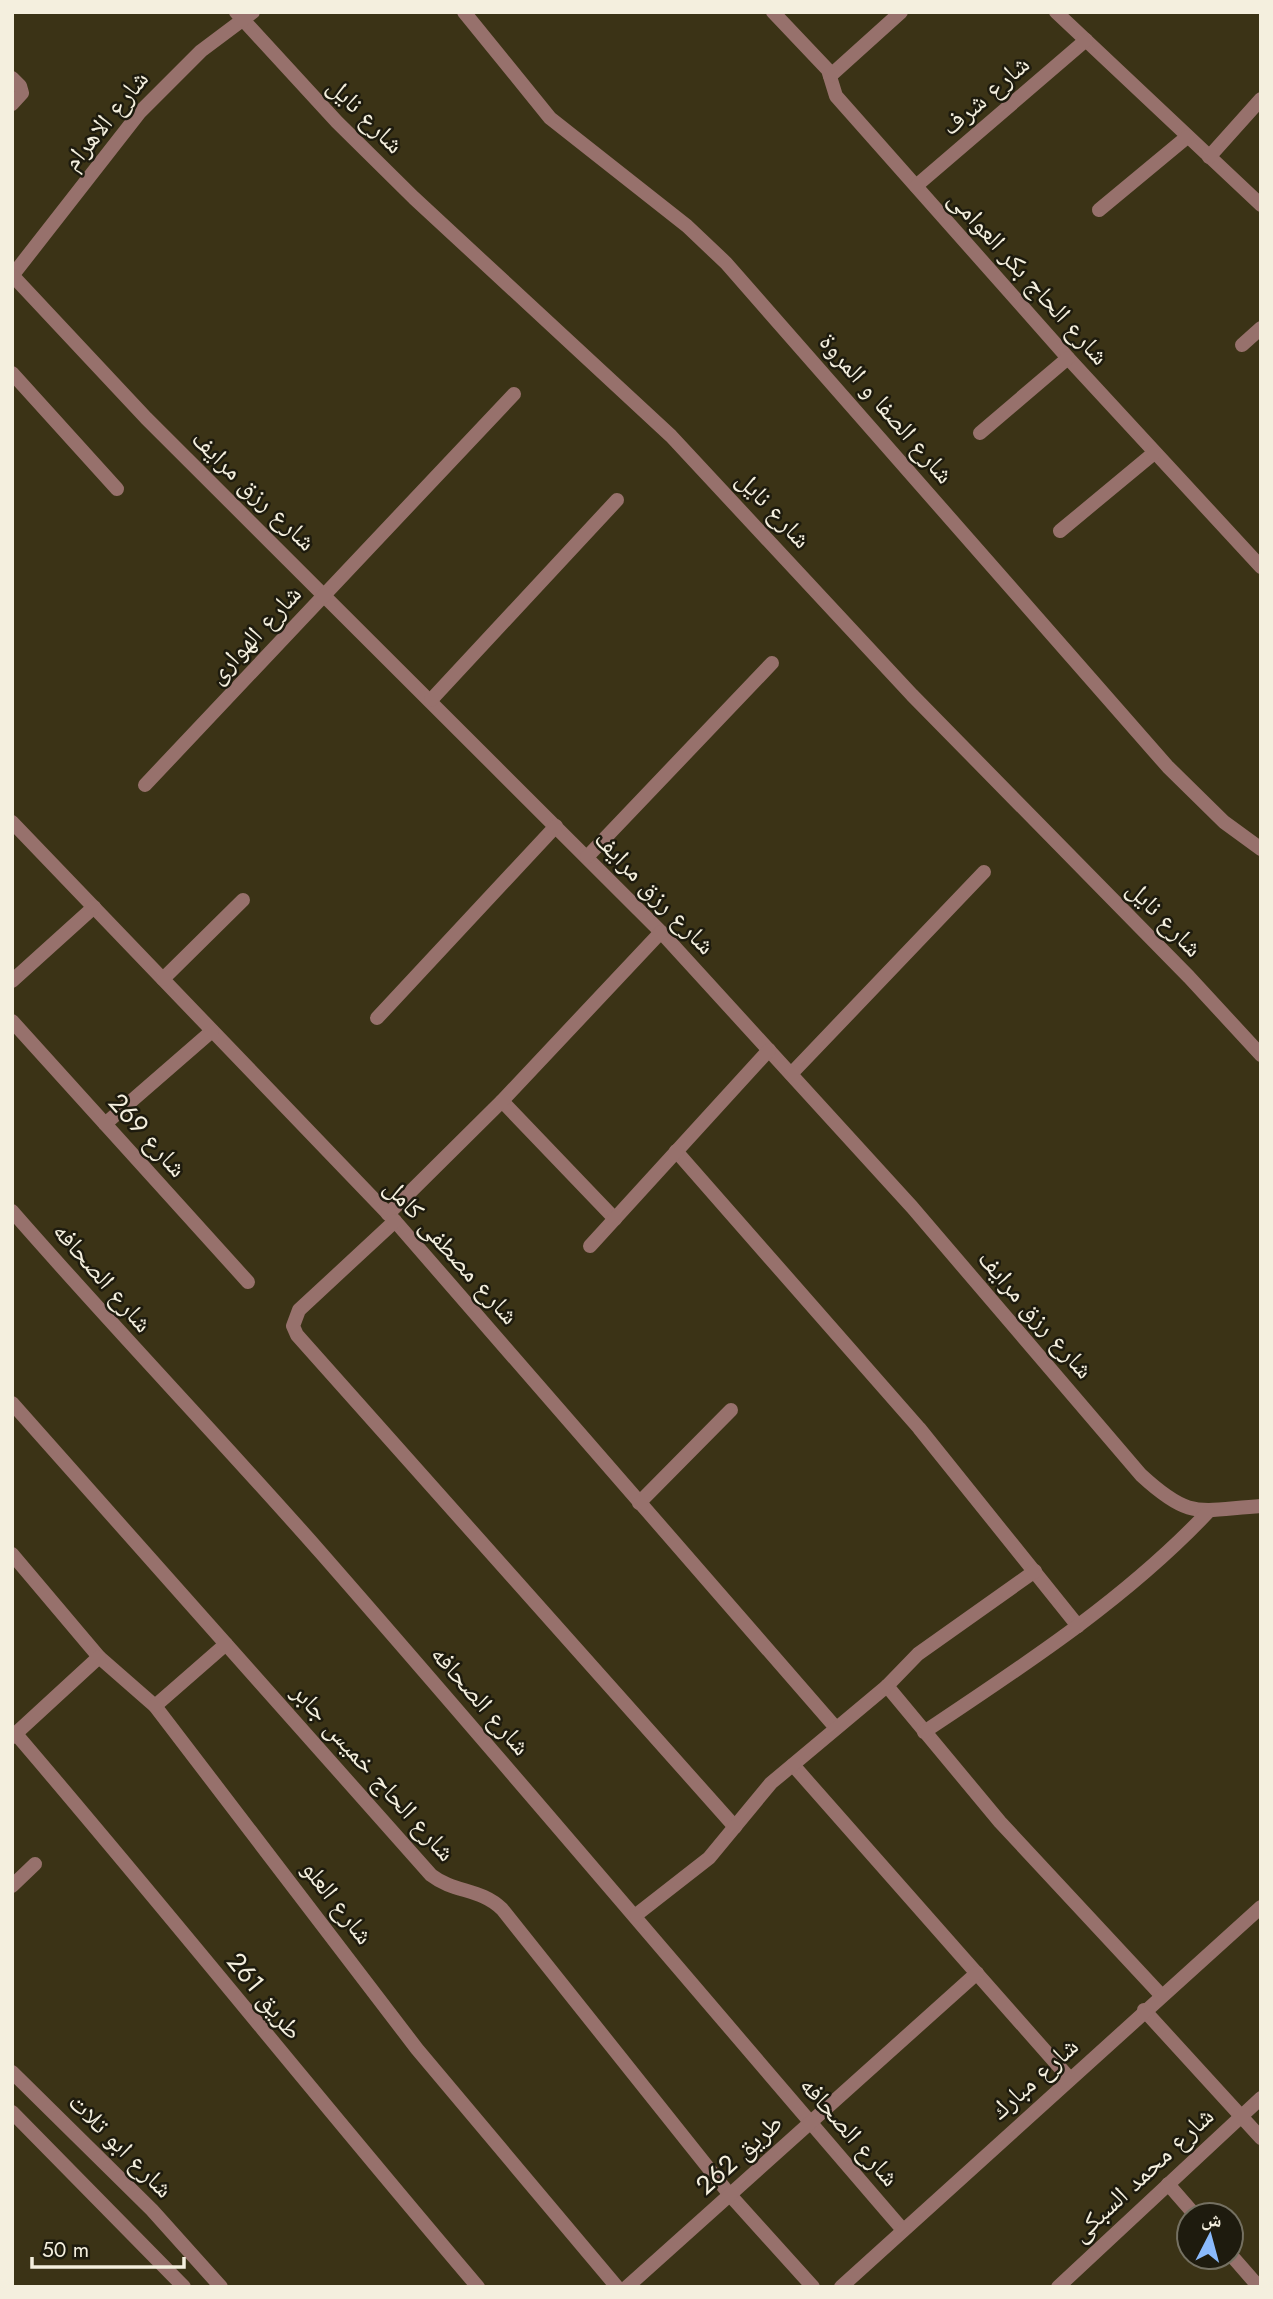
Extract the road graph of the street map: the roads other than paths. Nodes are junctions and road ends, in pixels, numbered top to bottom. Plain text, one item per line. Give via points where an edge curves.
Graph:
1 (464, 12) edge
2 (773, 12) edge
3 (901, 12) edge
4 (1056, 12) edge
5 (243, 15) edge
6 (1086, 40) junction
7 (830, 76) junction
8 (12, 78) edge
9 (1261, 99) edge
10 (12, 104) edge
11 (1187, 137) junction
12 (1209, 157) junction
13 (916, 186) junction
14 (1261, 205) edge
15 (1099, 210) dead end
16 (13, 276) edge
17 (1261, 328) edge
18 (1242, 345) dead end
19 (1068, 358) junction
20 (12, 373) edge
21 (514, 394) dead end
22 (980, 433) dead end
23 (1154, 453) junction
24 (117, 489) dead end
25 (617, 500) dead end
26 (1060, 531) dead end
27 (1259, 561) edge
28 (326, 594) junction
29 (772, 663) dead end
30 (431, 700) junction
31 (145, 785) dead end
32 (12, 822) edge
33 (556, 826) junction
34 (1261, 849) edge
35 (587, 857) junction
36 (984, 872) dead end
37 (243, 900) dead end
38 (94, 907) junction
39 (662, 932) junction
40 (163, 979) junction
41 (12, 981) edge
42 (377, 1018) dead end
43 (12, 1021) edge
44 (212, 1031) junction
45 (769, 1050) junction
46 (1261, 1055) edge
47 (791, 1074) junction
48 (502, 1101) junction
49 (105, 1124) junction
50 (676, 1151) junction
51 (12, 1211) edge
52 (392, 1218) junction
53 (615, 1219) junction
54 (590, 1246) dead end
55 (248, 1282) dead end
56 (12, 1403) edge
57 (731, 1410) dead end
58 (1261, 1495) edge
59 (639, 1503) junction
60 (1255, 1507) edge
61 (1208, 1512) junction
62 (12, 1554) edge
63 (1035, 1571) junction
64 (1078, 1626) junction
65 (226, 1644) junction
66 (99, 1657) junction
67 (887, 1686) junction
68 (155, 1706) junction
69 (836, 1728) junction
70 (924, 1732) junction
71 (14, 1735) edge
72 (793, 1765) junction
73 (735, 1828) junction
74 (36, 1864) dead end
75 (12, 1886) edge
76 (1261, 1907) edge
77 (636, 1915) junction
78 (977, 1973) junction
79 (1161, 1995) junction
80 (1144, 2010) junction
81 (12, 2072) edge
82 (1070, 2078) junction
83 (1261, 2098) edge
84 (12, 2112) edge
85 (1241, 2116) junction
86 (810, 2123) junction
87 (1261, 2138) edge
88 (1168, 2184) junction
89 (730, 2195) junction
90 (1183, 2201) edge
91 (903, 2230) junction
92 (1245, 2271) edge
93 (184, 2287) edge
94 (221, 2287) edge
95 (478, 2287) edge
96 (617, 2287) edge
97 (627, 2287) edge
98 (813, 2287) edge
99 (841, 2287) edge
100 (1058, 2287) edge
101 (1259, 2287) edge

1 - 34 street, شارع الصفا و المروة via 550,118 726,262 1168,767 1224,822
2 - 7 street, شارع الحاج بكر العوامى via 824,64
3 - 7 street
4 - 6 street
5 - 16 street, شارع الاهرام via 140,112
5 - 46 street, شارع نايل via 337,122 414,198 671,436 912,695
6 - 11 street
6 - 13 street, شارع شرف
7 - 13 street, شارع الحاج بكر العوامى via 836,96
8 - 10 street via 22,93
9 - 12 street
11 - 12 street
11 - 15 street
12 - 14 street
13 - 19 street, شارع الحاج بكر العوامى
16 - 28 street, شارع رزق مرايف via 146,418
17 - 18 street
19 - 22 street
19 - 23 street, شارع الحاج بكر العوامى
20 - 24 street
21 - 28 street, شارع الهوارى
23 - 26 street
23 - 27 street, شارع الحاج بكر العوامى
25 - 30 street
28 - 30 street, شارع رزق مرايف
28 - 31 street, شارع الهوارى
29 - 35 street
30 - 33 street, شارع رزق مرايف
32 - 38 street, شارع مصطفى كامل
33 - 35 street, شارع رزق مرايف
33 - 42 street
35 - 39 street, شارع رزق مرايف
36 - 47 street
37 - 40 street
38 - 40 street, شارع مصطفى كامل
38 - 41 street
39 - 45 street, شارع رزق مرايف
39 - 48 street
40 - 44 street, شارع مصطفى كامل
43 - 49 street, شارع 269
44 - 49 street
44 - 52 street, شارع مصطفى كامل
45 - 47 street, شارع رزق مرايف
45 - 50 street
47 - 61 street, شارع رزق مرايف via 912,1207 1141,1475 1177,1504
48 - 52 street
48 - 53 street
49 - 55 street, شارع 269
50 - 53 street
50 - 63 street via 808,1298
51 - 77 street, شارع الصحافه via 318,1550
52 - 59 street, شارع مصطفى كامل
52 - 73 street via 299,1310 293,1326 297,1335
53 - 54 street
56 - 65 street, شارع الحاج خميس جابر
57 - 59 street
58 - 60 street
59 - 69 street, شارع مصطفى كامل
60 - 61 street, شارع رزق مرايف
61 - 64 street via 1180,1543
62 - 66 street, شارع العلو
63 - 64 street
63 - 67 street via 918,1654
64 - 70 street
65 - 68 street
65 - 89 street, شارع الحاج خميس جابر via 430,1875 450,1887 484,1895 502,1909
66 - 68 street, شارع العلو
66 - 71 street
67 - 69 street
67 - 70 street
68 - 96 street, شارع العلو via 417,2049
69 - 72 street
70 - 79 street via 1079,1910
71 - 95 street, طريق 261
72 - 73 street via 771,1783
72 - 78 street
73 - 77 street via 709,1858
74 - 75 street
76 - 79 street, شارع مبارك
77 - 86 street, شارع الصحافه
78 - 82 street
78 - 86 street, طريق 262
79 - 80 street, شارع مبارك
80 - 82 street, شارع مبارك
80 - 85 street
81 - 94 street, شارع ابو تلات via 152,2210
82 - 91 street, شارع مبارك
83 - 85 street, شارع محمد السبكى
84 - 93 street, شارع ابو تلات
85 - 87 street
85 - 88 street, شارع محمد السبكى
86 - 89 street, طريق 262
86 - 91 street, شارع الصحافه
88 - 90 street
88 - 100 street, شارع محمد السبكى
89 - 97 street, طريق 262
89 - 98 street, شارع الحاج خميس جابر
91 - 99 street, شارع مبارك
92 - 101 street

